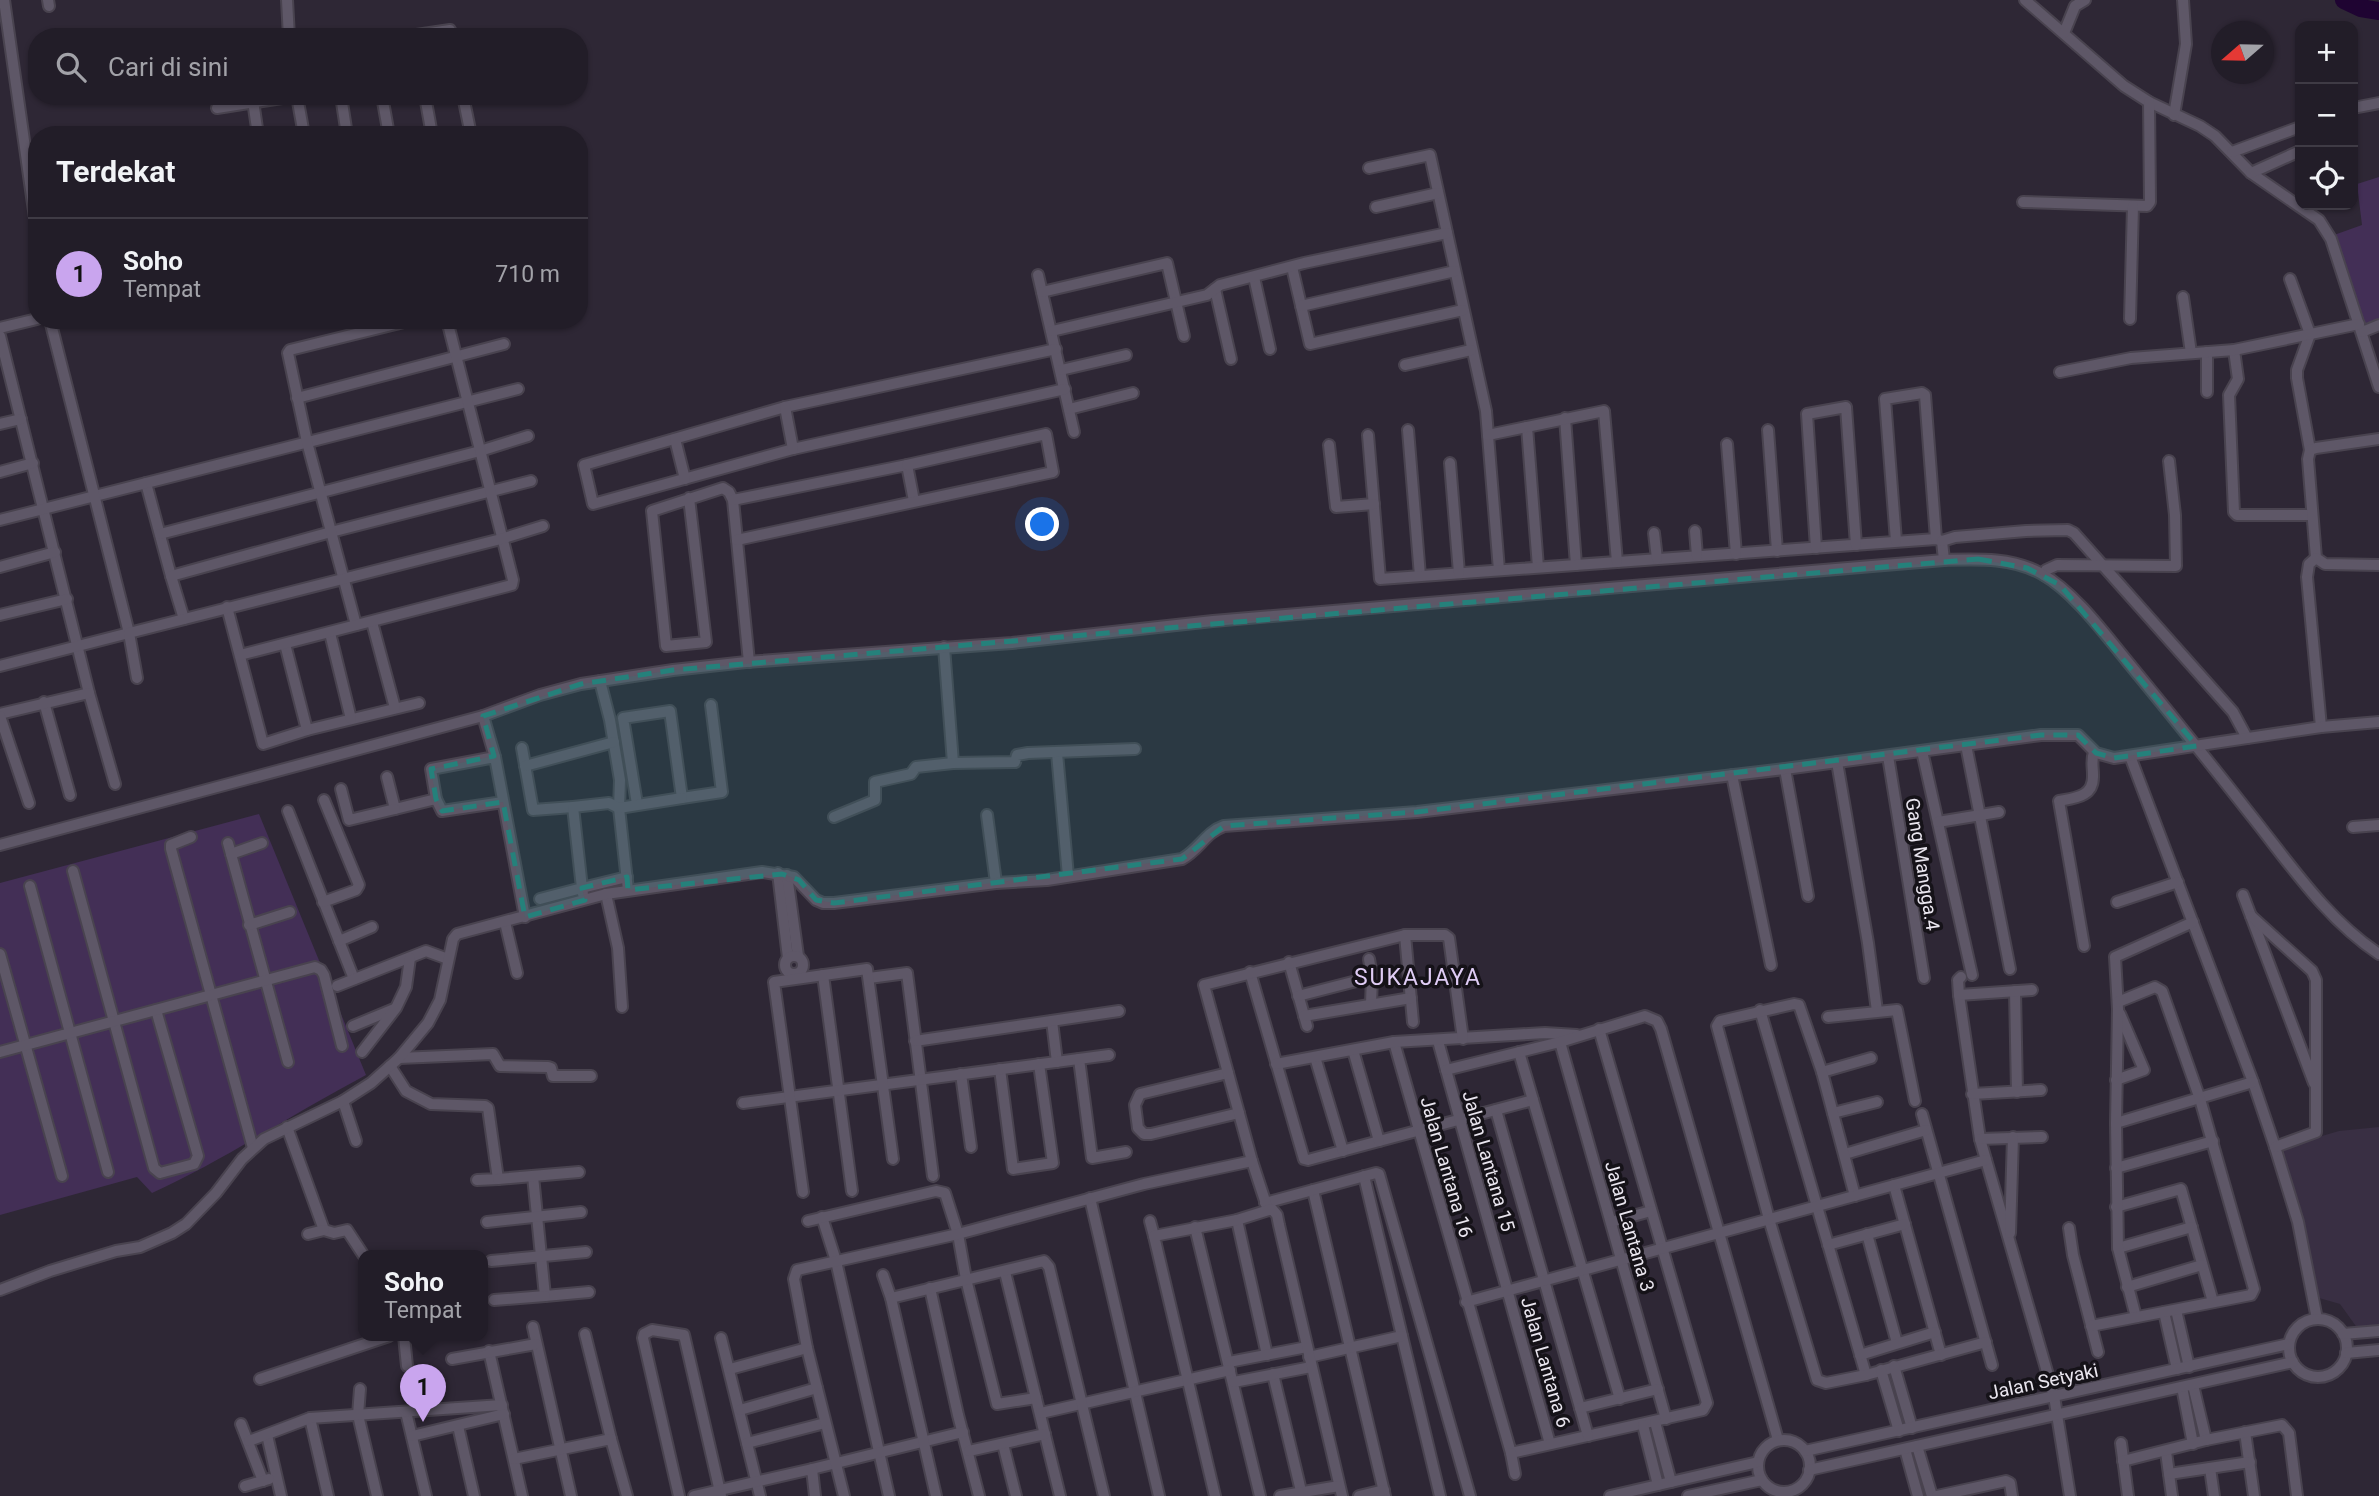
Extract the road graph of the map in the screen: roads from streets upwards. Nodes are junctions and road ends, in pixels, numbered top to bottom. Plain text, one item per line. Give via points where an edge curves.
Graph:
1 (4, 0) edge
2 (287, 0) edge
3 (2025, 0) edge
4 (2085, 0) edge
5 (2183, 0) edge
6 (289, 28) edge
7 (2064, 33) junction
8 (2149, 102) junction
9 (2379, 103) edge
10 (232, 105) edge
11 (254, 105) edge
12 (298, 105) edge
13 (342, 105) edge
14 (383, 105) edge
15 (427, 105) edge
16 (465, 105) edge
17 (2358, 107) edge
18 (217, 108) dead end
19 (2174, 115) junction
20 (257, 126) edge
21 (302, 126) edge
22 (346, 126) edge
23 (387, 126) edge
24 (430, 126) edge
25 (469, 126) edge
26 (2295, 129) edge
27 (2232, 152) junction
28 (2295, 153) edge
29 (1369, 168) dead end
30 (28, 169) edge
31 (2251, 173) junction
32 (1438, 193) junction
33 (2023, 202) dead end
34 (2133, 206) junction
35 (1376, 207) dead end
36 (1447, 233) junction
37 (1292, 267) junction
38 (1455, 271) junction
39 (1038, 275) dead end
40 (1254, 276) junction
41 (2290, 279) dead end
42 (1215, 289) junction
43 (1042, 292) junction
44 (2183, 297) dead end
45 (1176, 302) junction
46 (1301, 306) junction
47 (1463, 310) junction
48 (2130, 319) dead end
49 (28, 321) edge
50 (2379, 325) edge
51 (0, 328) edge
52 (2360, 328) junction
53 (52, 329) edge
54 (375, 329) edge
55 (450, 329) edge
56 (1052, 331) junction
57 (2310, 334) junction
58 (0, 336) edge
59 (1184, 336) dead end
60 (505, 344) dead end
61 (1056, 349) junction
62 (1270, 349) dead end
63 (1471, 350) junction
64 (2234, 350) junction
65 (2207, 352) junction
66 (2192, 353) junction
67 (1126, 355) dead end
68 (457, 356) junction
69 (1231, 359) dead end
70 (1405, 365) dead end
71 (1061, 370) junction
72 (2060, 372) dead end
73 (4, 374) edge
74 (2378, 383) edge
75 (518, 389) dead end
76 (1065, 389) junction
77 (2207, 391) dead end
78 (1133, 393) dead end
79 (297, 398) junction
80 (468, 402) junction
81 (785, 407) junction
82 (1069, 409) junction
83 (1565, 418) junction
84 (21, 419) junction
85 (0, 424) edge
86 (1527, 426) junction
87 (1408, 430) dead end
88 (1768, 430) dead end
89 (1074, 432) dead end
90 (1368, 435) dead end
91 (1488, 435) junction
92 (528, 436) dead end
93 (675, 439) junction
94 (2379, 439) edge
95 (307, 442) junction
96 (1727, 444) dead end
97 (1329, 445) dead end
98 (793, 449) junction
99 (2310, 450) junction
100 (480, 451) junction
101 (2169, 460) dead end
102 (33, 463) junction
103 (1450, 463) dead end
104 (907, 465) junction
105 (0, 472) edge
106 (685, 479) junction
107 (531, 481) dead end
108 (146, 483) junction
109 (320, 492) junction
110 (490, 492) junction
111 (96, 496) junction
112 (689, 498) junction
113 (733, 500) junction
114 (914, 501) junction
115 (1374, 504) junction
116 (43, 508) junction
117 (2312, 515) junction
118 (0, 520) edge
119 (543, 526) dead end
120 (1695, 531) dead end
121 (331, 532) junction
122 (1654, 533) dead end
123 (160, 534) junction
124 (501, 539) junction
125 (737, 540) junction
126 (1939, 540) junction
127 (1896, 541) junction
128 (1856, 545) junction
129 (1816, 548) junction
130 (1777, 551) junction
131 (55, 552) junction
132 (1736, 554) junction
133 (1697, 556) junction
134 (2316, 558) junction
135 (1657, 559) junction
136 (1944, 560) junction
137 (1617, 562) junction
138 (1576, 565) junction
139 (2379, 565) edge
140 (2104, 566) junction
141 (0, 567) edge
142 (1538, 567) junction
143 (1499, 570) junction
144 (1459, 573) junction
145 (2044, 575) junction
146 (171, 576) junction
147 (1420, 576) junction
148 (343, 578) junction
149 (66, 599) junction
150 (228, 607) junction
151 (0, 615) edge
152 (184, 620) junction
153 (372, 622) junction
154 (356, 625) junction
155 (129, 633) junction
156 (330, 633) junction
157 (285, 644) junction
158 (78, 646) junction
159 (945, 649) junction
160 (240, 655) junction
161 (749, 662) junction
162 (0, 666) edge
163 (137, 678) dead end
164 (600, 681) junction
165 (89, 693) junction
166 (44, 702) junction
167 (419, 703) dead end
168 (711, 705) dead end
169 (395, 708) junction
170 (0, 715) edge
171 (483, 716) junction
172 (351, 719) junction
173 (2379, 722) edge
174 (2321, 727) junction
175 (307, 730) junction
176 (2247, 738) junction
177 (614, 742) junction
178 (1966, 746) junction
179 (2194, 746) junction
180 (522, 748) dead end
181 (1135, 749) dead end
182 (1922, 751) junction
183 (2094, 752) junction
184 (1057, 753) junction
185 (1888, 756) junction
186 (2130, 756) junction
187 (495, 757) junction
188 (1837, 762) junction
189 (953, 763) junction
190 (525, 766) junction
191 (1785, 769) junction
192 (1732, 775) junction
193 (387, 778) dead end
194 (115, 784) dead end
195 (341, 789) dead end
196 (70, 795) dead end
197 (682, 798) junction
198 (436, 799) junction
199 (324, 800) dead end
200 (503, 802) junction
201 (29, 803) dead end
202 (637, 804) junction
203 (573, 807) junction
204 (619, 808) junction
205 (395, 809) junction
206 (288, 811) dead end
207 (1999, 812) dead end
208 (987, 815) dead end
209 (1979, 815) junction
210 (834, 817) dead end
211 (1938, 822) junction
212 (2379, 825) edge
213 (2353, 828) dead end
214 (191, 837) dead end
215 (262, 843) dead end
216 (0, 845) edge
217 (73, 871) dead end
218 (783, 874) junction
219 (1068, 876) junction
220 (627, 877) junction
221 (2178, 882) junction
222 (996, 883) junction
223 (30, 886) dead end
224 (628, 890) junction
225 (583, 894) junction
226 (606, 894) junction
227 (2243, 895) dead end
228 (1808, 896) dead end
229 (540, 899) dead end
230 (323, 902) junction
231 (2117, 902) dead end
232 (290, 912) dead end
233 (2251, 916) junction
234 (525, 917) junction
235 (505, 922) junction
236 (2193, 922) junction
237 (249, 925) junction
238 (372, 927) dead end
239 (1405, 935) junction
240 (339, 941) junction
241 (2084, 946) dead end
242 (0, 954) edge
243 (2379, 954) edge
244 (793, 957) junction
245 (410, 958) junction
246 (448, 958) junction
247 (1369, 959) dead end
248 (1289, 962) junction
249 (1771, 965) dead end
250 (2010, 969) dead end
251 (1250, 972) junction
252 (517, 973) dead end
253 (803, 974) junction
254 (822, 975) junction
255 (786, 976) junction
256 (1372, 977) junction
257 (869, 978) junction
258 (1924, 978) dead end
259 (354, 979) junction
260 (265, 981) junction
261 (337, 986) dead end
262 (2032, 990) dead end
263 (2015, 991) junction
264 (211, 994) junction
265 (1959, 995) junction
266 (1298, 996) junction
267 (1411, 998) junction
268 (1371, 1004) junction
269 (2118, 1006) junction
270 (622, 1007) dead end
271 (396, 1008) junction
272 (156, 1010) junction
273 (1760, 1010) junction
274 (1119, 1011) dead end
275 (1877, 1011) junction
276 (1828, 1017) dead end
277 (1052, 1021) junction
278 (113, 1022) junction
279 (1413, 1022) dead end
280 (353, 1026) dead end
281 (1599, 1029) junction
282 (69, 1034) junction
283 (1579, 1036) junction
284 (1463, 1039) junction
285 (915, 1041) junction
286 (1438, 1041) junction
287 (1394, 1042) junction
288 (1560, 1042) junction
289 (24, 1046) junction
290 (342, 1046) dead end
291 (1353, 1050) junction
292 (0, 1052) edge
293 (362, 1052) dead end
294 (1519, 1052) junction
295 (1109, 1055) dead end
296 (1315, 1057) junction
297 (1871, 1058) dead end
298 (1079, 1059) junction
299 (288, 1062) dead end
300 (395, 1062) junction
301 (1057, 1062) junction
302 (1039, 1064) junction
303 (1276, 1064) junction
304 (1000, 1069) junction
305 (1446, 1070) junction
306 (1822, 1072) junction
307 (1228, 1073) junction
308 (961, 1074) junction
309 (591, 1076) dead end
310 (920, 1080) junction
311 (2116, 1080) junction
312 (2253, 1082) junction
313 (883, 1085) junction
314 (2316, 1088) junction
315 (2041, 1090) dead end
316 (838, 1091) junction
317 (2017, 1092) junction
318 (1972, 1094) junction
319 (790, 1097) junction
320 (2200, 1099) junction
321 (1533, 1100) junction
322 (343, 1101) junction
323 (1915, 1101) dead end
324 (1878, 1102) dead end
325 (743, 1103) dead end
326 (1496, 1110) junction
327 (1239, 1113) junction
328 (1833, 1113) junction
329 (1922, 1114) dead end
330 (1460, 1119) junction
331 (2116, 1123) junction
332 (286, 1127) junction
333 (1419, 1130) junction
334 (1926, 1130) junction
335 (2013, 1137) junction
336 (2042, 1137) dead end
337 (1980, 1139) junction
338 (356, 1141) dead end
339 (1379, 1141) junction
340 (2213, 1141) junction
341 (971, 1147) dead end
342 (2276, 1147) junction
343 (253, 1148) junction
344 (1343, 1151) junction
345 (1126, 1152) dead end
346 (1845, 1154) junction
347 (893, 1159) dead end
348 (1986, 1160) junction
349 (1252, 1161) junction
350 (2116, 1168) junction
351 (108, 1172) dead end
352 (579, 1172) dead end
353 (1938, 1173) junction
354 (62, 1176) dead end
355 (533, 1176) junction
356 (933, 1176) dead end
357 (1364, 1176) junction
358 (498, 1179) junction
359 (477, 1180) dead end
360 (1894, 1185) junction
361 (1314, 1190) junction
362 (852, 1191) dead end
363 (803, 1192) dead end
364 (1856, 1196) junction
365 (1090, 1198) junction
366 (1267, 1206) junction
367 (1818, 1206) junction
368 (2116, 1207) junction
369 (1651, 1211) junction
370 (581, 1212) dead end
371 (538, 1217) junction
372 (822, 1217) junction
373 (1769, 1219) junction
374 (1237, 1220) junction
375 (808, 1221) dead end
376 (1150, 1221) dead end
377 (487, 1222) dead end
378 (1611, 1222) junction
379 (1905, 1224) junction
380 (1195, 1227) junction
381 (2192, 1227) junction
382 (2069, 1228) dead end
383 (324, 1230) junction
384 (308, 1234) dead end
385 (958, 1234) junction
386 (1718, 1234) junction
387 (1867, 1234) junction
388 (1154, 1236) junction
389 (2010, 1243) junction
390 (1828, 1245) junction
391 (2118, 1248) junction
392 (1663, 1249) junction
393 (360, 1250) edge
394 (586, 1252) dead end
395 (542, 1256) junction
396 (1622, 1260) junction
397 (491, 1261) dead end
398 (836, 1261) junction
399 (2202, 1265) junction
400 (1582, 1270) junction
401 (1005, 1272) junction
402 (883, 1275) dead end
403 (966, 1279) junction
404 (1545, 1280) junction
405 (2127, 1287) junction
406 (930, 1288) junction
407 (0, 1290) edge
408 (1507, 1290) junction
409 (589, 1292) dead end
410 (545, 1296) junction
411 (891, 1298) junction
412 (494, 1300) dead end
413 (1466, 1302) junction
414 (2213, 1302) junction
415 (2170, 1311) junction
416 (2136, 1317) junction
417 (2317, 1319) junction
418 (2091, 1326) junction
419 (533, 1327) dead end
420 (2379, 1331) edge
421 (1935, 1332) junction
422 (585, 1334) dead end
423 (2343, 1334) junction
424 (1402, 1336) junction
425 (721, 1338) dead end
426 (374, 1341) edge
427 (404, 1341) edge
428 (1986, 1342) junction
429 (1897, 1343) junction
430 (536, 1344) junction
431 (2289, 1345) junction
432 (1351, 1347) junction
433 (807, 1348) junction
434 (2379, 1350) edge
435 (489, 1351) junction
436 (2098, 1352) dead end
437 (2346, 1353) junction
438 (1860, 1354) junction
439 (1267, 1355) junction
440 (1941, 1355) junction
441 (1309, 1357) junction
442 (452, 1359) dead end
443 (2293, 1362) junction
444 (1992, 1365) dead end
445 (407, 1366) dead end
446 (1230, 1366) junction
447 (1894, 1366) junction
448 (730, 1368) junction
449 (2183, 1368) junction
450 (1881, 1370) junction
451 (1273, 1374) junction
452 (1866, 1375) junction
453 (260, 1379) dead end
454 (1189, 1380) junction
455 (1234, 1382) junction
456 (2187, 1386) junction
457 (360, 1388) dead end
458 (817, 1388) junction
459 (1658, 1389) junction
460 (1136, 1392) junction
461 (2054, 1396) junction
462 (1036, 1398) junction
463 (1620, 1399) junction
464 (1081, 1405) junction
465 (1580, 1408) junction
466 (503, 1409) junction
467 (740, 1410) junction
468 (406, 1412) junction
469 (1041, 1413) junction
470 (358, 1415) junction
471 (2059, 1415) junction
472 (310, 1418) junction
473 (1655, 1422) junction
474 (825, 1423) junction
475 (241, 1424) dead end
476 (458, 1426) junction
477 (1912, 1428) junction
478 (1899, 1431) junction
479 (963, 1432) junction
480 (2245, 1432) junction
481 (1045, 1434) junction
482 (267, 1435) junction
483 (412, 1436) junction
484 (1588, 1436) junction
485 (611, 1440) junction
486 (1777, 1440) junction
487 (2206, 1440) junction
488 (249, 1441) junction
489 (747, 1443) junction
490 (922, 1443) junction
491 (2120, 1443) dead end
492 (1003, 1444) junction
493 (1550, 1444) junction
494 (2193, 1444) junction
495 (1917, 1446) junction
496 (560, 1449) junction
497 (1905, 1449) junction
498 (969, 1451) junction
499 (1805, 1451) junction
500 (879, 1452) junction
501 (2166, 1452) junction
502 (1511, 1453) junction
503 (514, 1459) junction
504 (2123, 1461) junction
505 (1758, 1462) junction
506 (2250, 1462) junction
507 (838, 1464) junction
508 (2210, 1468) junction
509 (812, 1469) junction
510 (1809, 1470) junction
511 (1515, 1474) dead end
512 (2169, 1474) junction
513 (276, 1477) junction
514 (1762, 1480) junction
515 (263, 1481) junction
516 (756, 1481) junction
517 (1671, 1482) junction
518 (1658, 1485) junction
519 (245, 1486) dead end
520 (1301, 1491) junction
521 (1340, 1491) edge
522 (1968, 1492) edge
523 (720, 1493) edge
524 (1385, 1493) edge
525 (1789, 1494) edge
526 (281, 1496) edge
527 (328, 1496) edge
528 (377, 1496) edge
529 (426, 1496) edge
530 (474, 1496) edge
531 (522, 1496) edge
532 (571, 1496) edge
533 (627, 1496) edge
534 (680, 1496) edge
535 (694, 1496) edge
536 (760, 1496) edge
537 (815, 1496) edge
538 (845, 1496) edge
539 (889, 1496) edge
540 (936, 1496) edge
541 (979, 1496) edge
542 (1016, 1496) edge
543 (1060, 1496) edge
544 (1104, 1496) edge
545 (1159, 1496) edge
546 (1215, 1496) edge
547 (1260, 1496) edge
548 (1280, 1496) edge
549 (1359, 1496) edge
550 (1440, 1496) edge
551 (1470, 1496) edge
552 (1610, 1496) edge
553 (1688, 1496) edge
554 (1918, 1496) edge
555 (1934, 1496) edge
556 (2012, 1496) edge
557 (2070, 1496) edge
558 (2128, 1496) edge
559 (2172, 1496) edge
560 (2214, 1496) edge
561 (2254, 1496) edge
562 (2297, 1496) edge

1 - 30 street
2 - 6 street
3 - 7 street
4 - 7 street via 2076,6
5 - 19 street via 2186,44
7 - 8 street
8 - 19 street
8 - 34 street via 2150,202
9 - 17 street
10 - 18 street
11 - 20 street
12 - 21 street
13 - 22 street
14 - 23 street
15 - 24 street
16 - 25 street
19 - 27 street via 2200,126
26 - 27 street
27 - 31 street
28 - 31 street
29 - 32 street via 1430,155
31 - 52 street via 2327,230
32 - 35 street
32 - 36 street
33 - 34 street
34 - 48 street
36 - 37 street
36 - 38 street
37 - 40 street
37 - 46 street
38 - 46 street
38 - 47 street
39 - 43 street
40 - 42 street
40 - 62 street
41 - 57 street
42 - 45 street
42 - 69 street
43 - 45 street via 1167,262
43 - 56 street
44 - 66 street
45 - 56 street
45 - 59 street
46 - 47 street via 1310,344
47 - 63 street
49 - 51 street
50 - 52 street
52 - 57 street
52 - 74 street
53 - 111 street
54 - 79 street via 290,350
55 - 68 street
56 - 61 street
57 - 64 street
57 - 99 street via 2297,379
58 - 73 street
60 - 68 street
61 - 71 street
61 - 81 street
63 - 70 street
63 - 91 street
64 - 65 street
64 - 117 street via 2238,379 2230,395 2234,512
65 - 66 street
65 - 77 street
66 - 72 street via 2132,358
67 - 71 street
68 - 79 street
68 - 80 street
71 - 76 street
73 - 84 street
75 - 80 street
76 - 82 street
76 - 98 street
78 - 82 street
79 - 95 street
80 - 95 street
80 - 100 street
81 - 93 street
81 - 98 street
82 - 89 street
83 - 86 street
83 - 137 street via 1604,411
83 - 138 street
84 - 85 street
84 - 102 street
86 - 91 street
86 - 142 street
87 - 147 street
88 - 130 street
90 - 115 street
91 - 143 street
92 - 100 street
93 - 106 street
93 - 106 street via 584,464 593,504
94 - 99 street
95 - 108 street
95 - 109 street
96 - 132 street
97 - 115 street via 1336,507
98 - 106 street
99 - 117 street
100 - 109 street
100 - 110 street
101 - 140 street via 2176,566
102 - 105 street
102 - 116 street
103 - 144 street
104 - 113 street
104 - 114 street
104 - 114 street via 1046,434 1053,472
107 - 110 street
108 - 111 street
108 - 123 street
109 - 121 street
109 - 123 street
110 - 121 street
110 - 124 street
111 - 116 street
111 - 155 street
112 - 112 street via 705,642 666,646 652,511
112 - 113 street via 723,488
113 - 125 street
114 - 125 street
115 - 147 street via 1380,579
116 - 118 street
116 - 131 street
117 - 134 street
119 - 124 street
120 - 133 street
121 - 146 street
121 - 148 street
122 - 135 street
123 - 146 street
124 - 148 street
124 - 153 street via 513,580 509,587
125 - 161 street
126 - 127 street
126 - 127 street via 1922,393 1885,399
126 - 136 street
126 - 140 street via 2068,530
127 - 128 street
128 - 129 street
128 - 129 street via 1846,407 1807,414
129 - 130 street
130 - 132 street
131 - 141 street
131 - 149 street
132 - 133 street
133 - 135 street
134 - 139 street via 2325,564
134 - 174 street via 2309,564 2307,578
135 - 137 street
136 - 145 street via 1994,560
136 - 159 street via 1213,621
137 - 138 street
138 - 142 street
140 - 145 street via 2057,565
140 - 176 street via 2233,712
142 - 143 street
143 - 144 street
144 - 147 street
145 - 179 street via 2060,585 2104,633
146 - 152 street
148 - 150 street
148 - 154 street
149 - 151 street
149 - 158 street
150 - 152 street
150 - 160 street
152 - 155 street
153 - 154 street
153 - 169 street
154 - 156 street
155 - 158 street
155 - 163 street
156 - 157 street
156 - 172 street
157 - 160 street
157 - 175 street
158 - 162 street
158 - 165 street
159 - 161 street
159 - 189 street
160 - 175 street via 263,744
161 - 164 street
164 - 171 street via 540,695
164 - 177 street
165 - 166 street
165 - 194 street
166 - 170 street
166 - 196 street
167 - 169 street
168 - 197 street via 722,792
169 - 172 street
170 - 201 street
171 - 187 street
171 - 216 street
172 - 175 street
173 - 174 street
174 - 176 street
176 - 179 street
177 - 190 street
177 - 204 street
178 - 182 street
178 - 183 street via 2068,734 2078,735
178 - 209 street
179 - 186 street
179 - 243 street via 2315,898
180 - 190 street
181 - 184 street
182 - 185 street
182 - 211 street
183 - 186 street via 2114,758
183 - 241 street via 2088,792 2059,801
184 - 189 street via 1018,754 1015,762
184 - 219 street
185 - 188 street
185 - 258 street, Gang Mangga.4
186 - 221 street
187 - 198 street via 431,769
187 - 200 street
188 - 191 street
188 - 275 street
189 - 210 street via 917,767 911,774 876,781 875,800
190 - 203 street via 533,810
191 - 192 street
191 - 228 street
192 - 219 street via 1417,812 1224,826 1182,859
192 - 249 street
193 - 205 street
195 - 205 street via 348,820
197 - 202 street
197 - 202 street via 670,711 623,718
198 - 200 street via 442,811
198 - 205 street
199 - 230 street via 359,885
200 - 234 street
202 - 204 street
203 - 204 street via 609,803
203 - 225 street
204 - 220 street
206 - 230 street
207 - 209 street
208 - 222 street
209 - 211 street
209 - 250 street
211 - 265 street via 1966,976 1958,980
212 - 213 street
214 - 264 street via 171,845
215 - 237 street via 230,848
217 - 278 street
218 - 222 street via 799,880 823,903
218 - 224 street via 762,872
218 - 244 street
219 - 222 street
220 - 224 street
220 - 225 street
221 - 231 street
221 - 236 street
223 - 282 street
224 - 226 street
225 - 226 street
225 - 229 street
225 - 234 street
226 - 270 street via 618,948
227 - 233 street
230 - 240 street
232 - 237 street
233 - 314 street
233 - 314 street via 2316,976
234 - 235 street
235 - 246 street via 457,934
235 - 252 street
236 - 269 street via 2115,957
236 - 312 street
237 - 260 street
238 - 240 street
239 - 248 street
239 - 267 street
239 - 284 street via 1449,938
240 - 259 street
242 - 289 street
244 - 253 street via 804,965
244 - 255 street via 785,965
245 - 246 street via 426,951
245 - 259 street
245 - 271 street via 406,986
246 - 300 street via 440,1000 428,1023
247 - 256 street
248 - 251 street
248 - 266 street
251 - 303 street
251 - 307 street via 1203,987
253 - 254 street
253 - 255 street
254 - 257 street via 867,969
254 - 316 street
255 - 319 street via 774,982
256 - 266 street
256 - 268 street
257 - 285 street via 907,973
257 - 313 street
259 - 261 street
260 - 264 street
260 - 290 street via 321,970
260 - 299 street
262 - 263 street
263 - 265 street
263 - 317 street
264 - 272 street
264 - 343 street
265 - 318 street
266 - 268 street via 1305,1021
267 - 268 street
267 - 279 street
269 - 311 street
269 - 311 street via 2144,1070
269 - 320 street via 2159,988
271 - 280 street
271 - 293 street
272 - 278 street
272 - 278 street via 198,1156 194,1164 160,1173 154,1168
273 - 306 street via 1799,1005
273 - 367 street
273 - 373 street via 1720,1021 1717,1026
274 - 277 street
275 - 276 street
275 - 323 street via 1898,1012
277 - 285 street
277 - 301 street
278 - 282 street
281 - 283 street
281 - 369 street
281 - 386 street via 1645,1016 1657,1021
282 - 289 street
282 - 351 street
283 - 284 street via 1545,1033
283 - 288 street
284 - 286 street
285 - 310 street
286 - 287 street
286 - 305 street, Jalan Lantana 15
287 - 291 street
287 - 333 street, Jalan Lantana 16
288 - 294 street
288 - 378 street, Jalan Lantana 3
289 - 292 street
289 - 354 street
291 - 296 street
291 - 339 street
294 - 305 street
294 - 321 street
295 - 298 street
296 - 303 street
296 - 344 street
297 - 306 street
298 - 301 street
298 - 345 street via 1092,1157
300 - 309 street via 493,1054 500,1066 548,1067 553,1076
300 - 322 street
300 - 358 street via 407,1091 431,1104 488,1108
301 - 302 street
302 - 304 street
302 - 304 street via 1053,1163 1013,1169
303 - 344 street via 1302,1157 1308,1160
304 - 308 street
305 - 330 street, Jalan Lantana 15
306 - 328 street
307 - 327 street
307 - 327 street via 1140,1094 1138,1128 1151,1134
308 - 310 street
308 - 341 street
310 - 313 street
310 - 356 street
311 - 331 street
312 - 320 street
312 - 342 street
313 - 316 street
313 - 347 street
314 - 342 street via 2316,1132
315 - 317 street
316 - 319 street
316 - 362 street
317 - 318 street
318 - 337 street
319 - 325 street
319 - 363 street
320 - 331 street
320 - 340 street
321 - 326 street
321 - 400 street
322 - 332 street
322 - 338 street
324 - 328 street
326 - 330 street
326 - 404 street
327 - 349 street
328 - 346 street
329 - 334 street
330 - 333 street
330 - 408 street, Jalan Lantana 15
331 - 350 street
332 - 343 street
332 - 383 street
333 - 339 street
333 - 413 street, Jalan Lantana 16
334 - 346 street
334 - 353 street
335 - 336 street
335 - 337 street
335 - 389 street
337 - 348 street
339 - 344 street
340 - 350 street
340 - 414 street via 2254,1289 2251,1295
342 - 417 street via 2298,1222
343 - 407 street via 186,1224 172,1233
346 - 364 street
348 - 353 street
348 - 389 street
349 - 365 street
349 - 366 street
350 - 368 street
352 - 355 street
353 - 360 street
353 - 428 street
355 - 358 street
355 - 371 street
357 - 361 street
357 - 424 street
357 - 551 street via 1380,1176
358 - 359 street
360 - 364 street
360 - 379 street
361 - 366 street
361 - 432 street
364 - 367 street
365 - 385 street
365 - 460 street
366 - 374 street
366 - 441 street via 1277,1215
367 - 373 street
367 - 390 street
368 - 381 street via 2181,1189
368 - 391 street
369 - 378 street
369 - 392 street
370 - 371 street
371 - 377 street
371 - 395 street
372 - 375 street
372 - 385 street via 941,1191 948,1196
372 - 398 street
373 - 386 street
373 - 452 street via 1817,1380 1826,1383
374 - 380 street
374 - 439 street
376 - 388 street
378 - 396 street, Jalan Lantana 3
379 - 387 street
379 - 421 street
380 - 388 street
380 - 446 street
381 - 391 street
381 - 399 street
382 - 418 street
383 - 384 street
383 - 393 street via 347,1230
385 - 398 street
385 - 403 street
386 - 392 street
386 - 486 street
387 - 390 street
387 - 429 street
388 - 454 street
389 - 461 street
390 - 438 street
391 - 405 street
392 - 396 street
392 - 473 street via 1707,1403 1703,1410
394 - 395 street
395 - 397 street
395 - 410 street
396 - 400 street
396 - 459 street, Jalan Lantana 3
398 - 433 street via 794,1274
398 - 500 street
399 - 405 street
399 - 414 street
400 - 404 street
400 - 463 street
401 - 403 street
401 - 462 street
401 - 464 street via 1047,1263
402 - 411 street
403 - 406 street
403 - 462 street via 997,1404
404 - 408 street
404 - 465 street
405 - 416 street
406 - 411 street
406 - 479 street
408 - 413 street
408 - 493 street, Jalan Lantana 6
409 - 410 street
410 - 412 street
411 - 490 street
413 - 502 street, Jalan Lantana 16
414 - 415 street
415 - 416 street
415 - 449 street
416 - 418 street
417 - 423 street via 2332,1323
417 - 431 street via 2298,1326
418 - 436 street
419 - 430 street
420 - 423 street
421 - 429 street
421 - 440 street
422 - 485 street
423 - 437 street
424 - 432 street
424 - 550 street
425 - 448 street
426 - 453 street
427 - 445 street
428 - 440 street
428 - 444 street
429 - 438 street
430 - 435 street
430 - 496 street
431 - 443 street
431 - 449 street, Jalan Setyaki
432 - 441 street
432 - 524 street
433 - 448 street
433 - 458 street
434 - 437 street
435 - 442 street
435 - 466 street
437 - 443 street via 2335,1371 2320,1377 2304,1374
438 - 452 street
439 - 441 street
439 - 446 street
440 - 447 street
441 - 451 street
441 - 521 street
443 - 456 street
446 - 454 street
446 - 455 street
447 - 450 street
447 - 477 street
448 - 467 street
449 - 461 street, Jalan Setyaki
450 - 452 street
450 - 478 street
451 - 455 street
451 - 520 street
454 - 460 street
454 - 546 street
455 - 547 street
456 - 471 street
456 - 487 street
456 - 494 street
457 - 470 street
458 - 467 street
458 - 474 street
459 - 463 street
459 - 473 street, Jalan Lantana 3
460 - 464 street
460 - 545 street
461 - 471 street
461 - 477 street, Jalan Setyaki
462 - 469 street
463 - 465 street
464 - 469 street
464 - 544 street
465 - 484 street
466 - 468 street
466 - 476 street
466 - 503 street
467 - 489 street
468 - 470 street
468 - 483 street
469 - 481 street
470 - 472 street
470 - 528 street
471 - 495 street
471 - 557 street
472 - 482 street
472 - 527 street
473 - 484 street
473 - 517 street
473 - 518 street
474 - 489 street
474 - 507 street
475 - 488 street
476 - 483 street
476 - 530 street
477 - 478 street, Jalan Setyaki
478 - 499 street, Jalan Setyaki
479 - 490 street
479 - 498 street
480 - 487 street
480 - 506 street
480 - 562 street via 2286,1427
481 - 492 street
481 - 543 street
482 - 488 street
482 - 513 street
483 - 529 street
484 - 493 street
485 - 496 street
485 - 533 street
486 - 499 street via 1796,1443
486 - 505 street via 1762,1451
487 - 494 street
488 - 515 street
489 - 516 street
490 - 500 street
490 - 540 street
491 - 504 street
492 - 498 street
492 - 542 street
493 - 502 street
494 - 501 street
495 - 497 street
495 - 555 street
496 - 503 street
496 - 532 street
497 - 510 street
497 - 554 street
498 - 541 street
499 - 510 street
500 - 507 street
500 - 539 street
501 - 504 street
501 - 512 street
502 - 511 street, Jalan Lantana 16
503 - 531 street
504 - 558 street
505 - 514 street
505 - 517 street
506 - 508 street
506 - 561 street
507 - 509 street
507 - 538 street
508 - 512 street
508 - 560 street
509 - 516 street
509 - 537 street
510 - 525 street
512 - 559 street
513 - 515 street
513 - 526 street
514 - 525 street
514 - 553 street
515 - 519 street
516 - 523 street
516 - 536 street
517 - 518 street
518 - 552 street
520 - 521 street
520 - 548 street
522 - 555 street
522 - 556 street via 2008,1481
523 - 534 street via 684,1335 652,1330 643,1338
523 - 535 street
524 - 549 street

